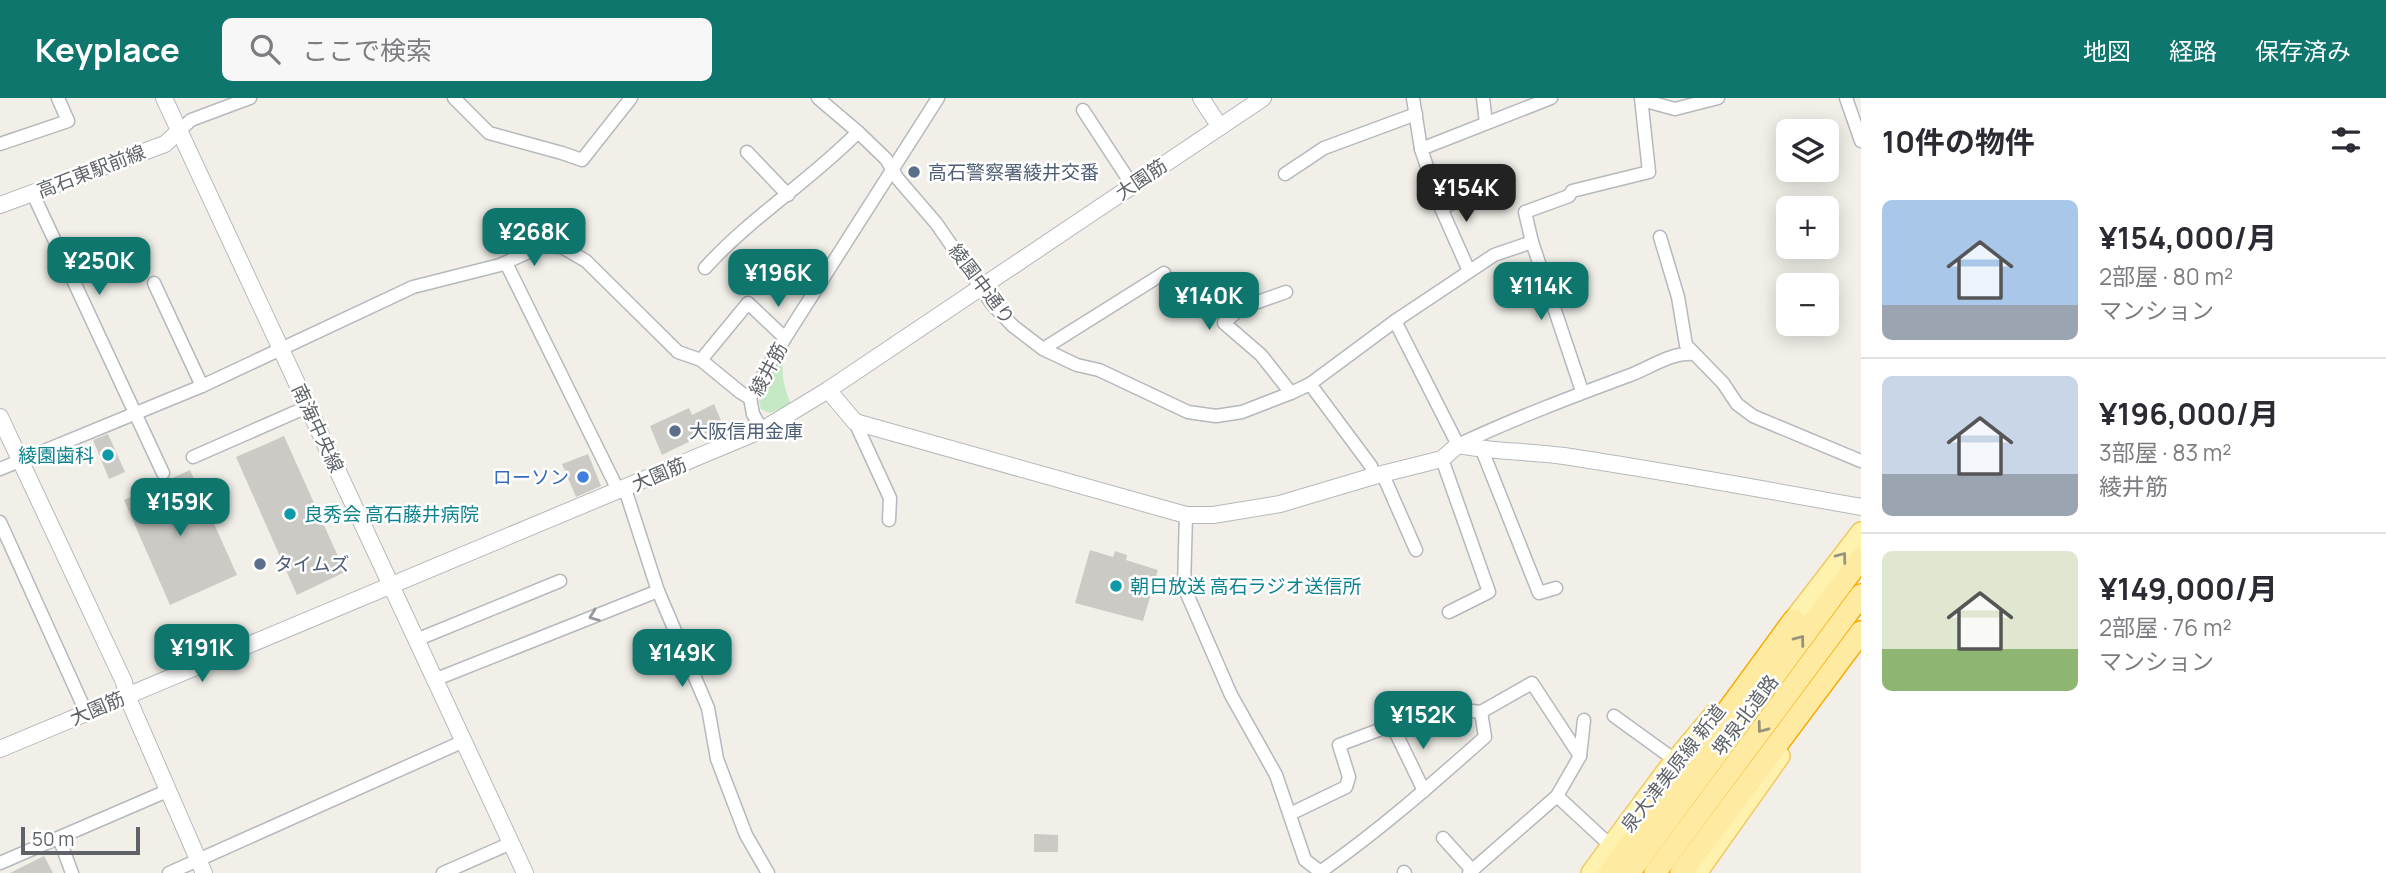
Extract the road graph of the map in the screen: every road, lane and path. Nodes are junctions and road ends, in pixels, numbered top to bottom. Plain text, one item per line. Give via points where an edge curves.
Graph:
1 (58, 98) edge
2 (164, 98) edge
3 (250, 98) edge
4 (454, 98) edge
5 (631, 98) edge
6 (818, 98) edge
7 (939, 98) edge
8 (1201, 98) edge
9 (1264, 98) edge
10 (1413, 98) edge
11 (1483, 98) edge
12 (1546, 98) edge
13 (1718, 98) edge
14 (1846, 98) edge
15 (1642, 99) edge
16 (1083, 110) dead end
17 (1416, 114) junction
18 (1486, 123) junction
19 (1220, 127) junction
20 (179, 131) junction
21 (858, 132) junction
22 (1861, 141) edge
23 (0, 144) edge
24 (1420, 149) junction
25 (747, 152) dead end
26 (892, 169) junction
27 (1285, 174) dead end
28 (1132, 185) junction
29 (1490, 187) dead end
30 (33, 194) junction
31 (788, 195) junction
32 (755, 203) dead end
33 (0, 205) edge
34 (1441, 208) junction
35 (765, 213) junction
36 (1660, 237) dead end
37 (1532, 242) junction
38 (506, 263) junction
39 (705, 268) dead end
40 (1469, 271) junction
41 (1164, 273) dead end
42 (154, 283) dead end
43 (980, 286) junction
44 (1286, 292) dead end
45 (1395, 321) junction
46 (785, 338) junction
47 (1043, 349) junction
48 (281, 351) junction
49 (1694, 354) junction
50 (701, 360) junction
51 (1310, 384) junction
52 (202, 386) junction
53 (828, 390) junction
54 (1582, 391) junction
55 (1291, 393) junction
56 (750, 398) junction
57 (307, 407) junction
58 (135, 414) junction
59 (0, 417) edge
60 (855, 422) junction
61 (762, 430) junction
62 (1458, 444) junction
63 (1482, 450) junction
64 (193, 457) dead end
65 (1442, 459) junction
66 (21, 461) junction
67 (1861, 461) edge
68 (0, 469) edge
69 (163, 473) dead end
70 (1379, 475) junction
71 (622, 490) junction
72 (1861, 507) edge
73 (1186, 515) junction
74 (889, 520) dead end
75 (0, 522) edge
76 (1861, 532) edge
77 (1416, 550) dead end
78 (1861, 558) edge
79 (560, 581) dead end
80 (391, 585) junction
81 (1556, 588) dead end
82 (658, 591) junction
83 (1861, 594) edge
84 (1449, 611) dead end
85 (1794, 620) joint
86 (1861, 634) edge
87 (416, 640) junction
88 (435, 680) junction
89 (127, 696) junction
90 (86, 712) junction
91 (1481, 712) junction
92 (1614, 716) dead end
93 (1584, 720) dead end
94 (1392, 725) junction
95 (464, 741) junction
96 (0, 749) edge
97 (1580, 756) junction
98 (1677, 769) junction
99 (167, 791) junction
100 (1424, 791) junction
101 (1557, 796) junction
102 (1290, 814) junction
103 (59, 838) junction
104 (1443, 838) dead end
105 (511, 844) junction
106 (1611, 846) junction
107 (0, 863) edge
108 (201, 867) edge
109 (1471, 872) edge
110 (72, 873) edge
111 (169, 873) edge
112 (443, 873) edge
113 (525, 873) edge
114 (768, 873) edge
115 (1321, 873) edge
116 (1591, 873) edge
117 (1609, 873) edge
118 (1629, 873) edge
119 (1655, 873) edge
120 (1681, 873) edge
121 (1698, 873) edge

1 - 23 street via 68,121
2 - 20 street, 南海中央線
3 - 20 street via 191,120
4 - 5 street via 489,133 582,160
6 - 21 street, 綾園中通り
7 - 26 street, 綾井筋
8 - 19 street
9 - 19 street, 大園筋
10 - 17 street
11 - 18 street
12 - 18 street
13 - 15 street via 1675,109
14 - 22 street
15 - 37 street via 1649,172 1573,191 1525,212
16 - 28 street
17 - 24 street
17 - 27 street via 1324,149
18 - 24 street
19 - 28 street, 大園筋
20 - 30 street, 高石東駅前線 via 165,144
20 - 48 street, 南海中央線
21 - 26 street, 綾園中通り
21 - 31 street
24 - 34 street
25 - 31 street
26 - 43 street, 綾園中通り
26 - 46 street, 綾井筋
28 - 43 street, 大園筋
29 - 34 street
30 - 33 street, 高石東駅前線
30 - 58 street
31 - 35 street
32 - 35 street
34 - 40 street
35 - 39 street via 728,242
36 - 49 street via 1686,345
37 - 40 street, 綾園中通り via 1494,255
37 - 54 street
38 - 48 street via 413,287
38 - 50 street via 542,246 562,247 586,261 678,352
38 - 71 street
40 - 45 street, 綾園中通り
41 - 47 street
42 - 52 street
43 - 47 street, 綾園中通り via 1013,326
43 - 53 street, 大園筋
44 - 55 street via 1241,308 1224,323 1261,355
45 - 51 street, 綾園中通り
45 - 62 street
46 - 50 street via 748,303
46 - 56 street, 綾井筋
47 - 55 street, 綾園中通り via 1188,412 1216,416 1241,412
48 - 52 street
48 - 57 street, 南海中央線
49 - 54 street via 1682,352
49 - 67 street via 1753,416
50 - 56 street
51 - 55 street, 綾園中通り
51 - 70 street
52 - 58 street
53 - 60 street
53 - 61 street, 大園筋
54 - 62 street
56 - 61 street, 綾井筋
57 - 64 street
57 - 80 street, 南海中央線
58 - 66 street
58 - 69 street
59 - 66 street
60 - 73 street
60 - 74 street via 890,498
61 - 71 street, 大園筋
62 - 63 street
62 - 65 street
63 - 72 street via 1568,457
63 - 81 street via 1539,593
65 - 70 street
65 - 84 street via 1489,592
66 - 68 street
66 - 89 street
70 - 73 street via 1280,504
70 - 77 street
71 - 80 street, 大園筋
71 - 82 street
73 - 102 street via 1184,587 1231,695 1276,775
75 - 90 street
85 -> 76 main road
118 -> 78 highway, 堺泉北道路
79 - 87 street
80 - 87 street, 南海中央線
80 - 89 street, 大園筋
82 -> 88 street
82 - 114 street via 708,708 718,759 746,835
83 -> 119 highway, 堺泉北道路
85 - 98 highway
86 - 120 highway
86 - 121 main road
87 - 88 street, 南海中央線
88 - 95 street, 南海中央線
89 - 90 street, 大園筋
89 - 99 street
90 - 96 street, 大園筋
91 - 94 street via 1426,706
91 - 97 street via 1532,683
91 - 100 street via 1485,737
92 - 98 street
93 - 97 street
94 - 100 street
94 - 102 street via 1339,745 1349,777 1346,787
95 - 105 street, 南海中央線
95 - 108 street
97 - 101 street
98 - 106 main road, 泉大津美原線 新道
98 - 117 highway
99 - 103 street
99 - 108 street
100 - 115 street
101 - 106 street
101 - 109 street
102 - 115 street via 1305,860
103 - 107 street
103 - 110 street
104 - 109 street
105 - 112 street
105 - 113 street, 南海中央線
106 - 116 main road, 泉大津美原線 新道
108 - 111 street

